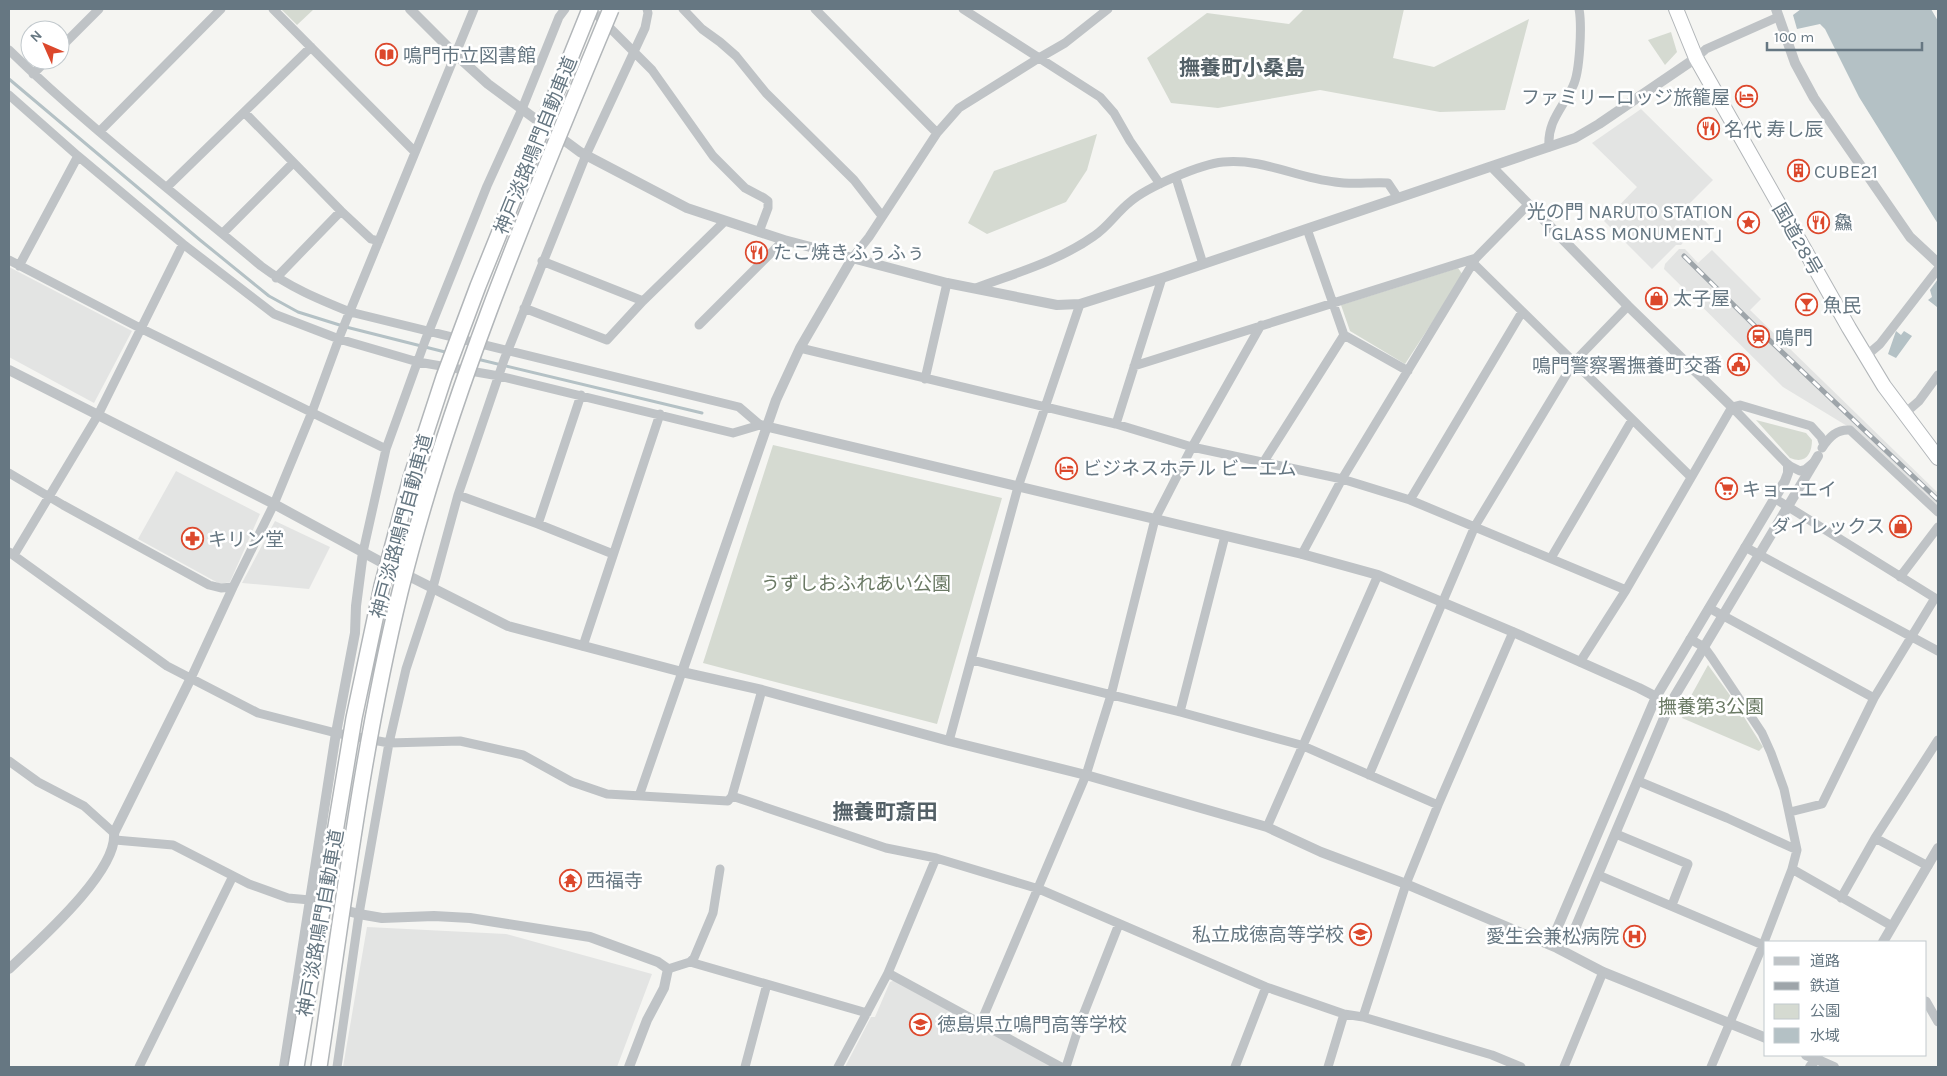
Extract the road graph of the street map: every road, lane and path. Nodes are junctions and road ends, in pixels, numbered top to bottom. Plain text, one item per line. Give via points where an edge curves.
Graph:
1 (99, 9) edge
2 (221, 9) edge
3 (273, 9) edge
4 (410, 9) edge
5 (474, 9) edge
6 (565, 9) edge
7 (591, 9) edge
8 (611, 9) edge
9 (647, 9) edge
10 (683, 9) edge
11 (816, 9) edge
12 (963, 9) edge
13 (1108, 9) edge
14 (1579, 9) edge
15 (1676, 9) edge
16 (1777, 13) edge
17 (70, 38) edge
18 (311, 47) junction
19 (9, 50) edge
20 (633, 51) junction
21 (455, 54) junction
22 (1039, 58) junction
23 (1696, 58) junction
24 (37, 70) edge
25 (33, 74) junction
26 (10, 98) edge
27 (522, 109) junction
28 (245, 113) junction
29 (100, 131) junction
30 (937, 133) junction
31 (1549, 147) junction
32 (415, 152) junction
33 (586, 155) junction
34 (78, 156) junction
35 (293, 162) junction
36 (1492, 167) junction
37 (1176, 178) junction
38 (1160, 184) junction
39 (167, 187) junction
40 (1398, 198) junction
41 (1528, 205) junction
42 (341, 211) junction
43 (882, 216) junction
44 (725, 222) junction
45 (1307, 229) junction
46 (759, 232) junction
47 (223, 233) junction
48 (784, 240) junction
49 (379, 241) junction
50 (183, 244) junction
51 (853, 257) junction
52 (9, 260) edge
53 (1475, 260) junction
54 (542, 261) junction
55 (1938, 263) edge
56 (1203, 264) junction
57 (19, 266) junction
58 (1938, 269) edge
59 (276, 278) junction
60 (1162, 278) junction
61 (947, 283) junction
62 (976, 288) junction
63 (643, 300) junction
64 (1333, 302) junction
65 (1080, 304) junction
66 (1628, 306) junction
67 (524, 308) junction
68 (350, 312) junction
69 (1522, 312) junction
70 (699, 325) dead end
71 (1261, 325) junction
72 (140, 328) junction
73 (429, 331) junction
74 (1344, 335) junction
75 (340, 336) junction
76 (800, 348) junction
77 (507, 351) junction
78 (1866, 356) junction
79 (419, 358) junction
80 (1574, 362) junction
81 (1134, 366) junction
82 (9, 370) edge
83 (1408, 371) junction
84 (500, 373) junction
85 (1938, 375) edge
86 (925, 379) junction
87 (581, 395) junction
88 (1045, 407) junction
89 (1732, 407) junction
90 (312, 412) junction
91 (660, 414) junction
92 (1904, 414) junction
93 (98, 415) junction
94 (1632, 420) junction
95 (1116, 424) junction
96 (763, 426) junction
97 (1824, 445) junction
98 (1192, 447) junction
99 (386, 449) junction
100 (1818, 456) junction
101 (1938, 458) edge
102 (1263, 463) junction
103 (1788, 465) junction
104 (9, 472) edge
105 (1691, 477) junction
106 (1342, 479) junction
107 (1018, 487) junction
108 (50, 496) junction
109 (458, 496) junction
110 (1774, 498) junction
111 (1410, 500) junction
112 (274, 504) junction
113 (1788, 507) junction
114 (1938, 512) edge
115 (1155, 520) junction
116 (538, 524) junction
117 (1475, 526) junction
118 (1938, 527) edge
119 (1226, 536) junction
120 (1745, 547) junction
121 (363, 552) junction
122 (12, 554) edge
123 (613, 554) junction
124 (1302, 554) junction
125 (1760, 554) junction
126 (1551, 558) junction
127 (1378, 574) junction
128 (1900, 577) junction
129 (233, 586) junction
130 (433, 587) junction
131 (1626, 590) junction
132 (1443, 602) junction
133 (1709, 608) junction
134 (1722, 616) junction
135 (1514, 632) junction
136 (1913, 638) junction
137 (1690, 639) junction
138 (583, 646) junction
139 (1704, 648) junction
140 (1938, 651) edge
141 (972, 660) junction
142 (1580, 662) junction
143 (682, 672) junction
144 (191, 678) junction
145 (762, 690) junction
146 (1111, 695) junction
147 (1656, 697) junction
148 (1874, 698) junction
149 (1670, 704) junction
150 (1180, 712) junction
151 (336, 733) junction
152 (1938, 740) edge
153 (949, 741) junction
154 (389, 743) junction
155 (1302, 746) junction
156 (9, 761) edge
157 (1086, 775) junction
158 (1368, 775) junction
159 (1638, 781) junction
160 (639, 796) junction
161 (732, 796) junction
162 (1438, 805) junction
163 (1790, 812) junction
164 (1267, 827) junction
165 (1616, 834) junction
166 (114, 837) junction
167 (1875, 838) junction
168 (1938, 848) edge
169 (1797, 850) junction
170 (936, 858) junction
171 (1928, 866) junction
172 (1792, 869) junction
173 (720, 870) dead end
174 (1598, 875) junction
175 (233, 876) junction
176 (1406, 884) junction
177 (1039, 889) junction
178 (1841, 898) junction
179 (310, 900) junction
180 (1672, 906) junction
181 (359, 914) junction
182 (1119, 924) junction
183 (1892, 926) junction
184 (1765, 941) edge
185 (1768, 941) edge
186 (1885, 941) edge
187 (1557, 948) junction
188 (1764, 950) edge
189 (690, 962) junction
190 (668, 968) junction
191 (9, 969) edge
192 (1603, 972) junction
193 (888, 973) junction
194 (767, 984) junction
195 (1266, 988) junction
196 (1927, 1003) edge
197 (867, 1013) junction
198 (1344, 1014) junction
199 (1363, 1018) junction
200 (981, 1022) junction
201 (1938, 1022) edge
202 (1729, 1023) junction
203 (1764, 1037) edge
204 (1812, 1059) edge
205 (139, 1067) edge
206 (284, 1067) edge
207 (296, 1067) edge
208 (319, 1067) edge
209 (337, 1067) edge
210 (629, 1067) edge
211 (745, 1067) edge
212 (838, 1067) edge
213 (1062, 1067) edge
214 (1066, 1067) edge
215 (1235, 1067) edge
216 (1328, 1067) edge
217 (1521, 1067) edge
218 (1564, 1067) edge
219 (1711, 1067) edge
220 (1834, 1067) edge

1 - 17 street
2 - 29 street
3 - 18 street
4 - 21 street
5 - 21 street
6 - 27 street
7 - 20 street
7 - 207 highway, 神戸淡路鳴門自動車道, bridge via 475,295 411,478 382,586 354,718
8 - 208 highway, 神戸淡路鳴門自動車道, bridge via 488,313 431,484 401,592 372,723
9 - 20 street via 645,28
10 - 43 street via 736,56 766,93 854,180
11 - 30 street
12 - 22 street
13 - 22 street via 1065,43
14 - 31 street via 1578,73 1556,113 1548,135
15 - 23 highway, 国道28号
16 - 23 street via 1706,49
16 - 55 street via 1794,62 1814,98 1910,238
18 - 28 street
18 - 32 street
19 - 25 street
20 - 33 street
20 - 46 street via 652,70 713,156 735,180 768,201
21 - 27 street
21 - 32 street
22 - 30 street via 959,108
22 - 38 street via 1100,98 1114,113
23 - 31 street via 1599,124 1575,138
23 - 78 highway, 国道28号
24 - 25 street
25 - 29 street
26 - 34 street
27 - 33 street
27 - 73 street via 487,186
28 - 35 street
28 - 39 street
29 - 39 street
30 - 43 street
31 - 36 street
32 - 49 street
33 - 44 street via 687,208
33 - 54 street
34 - 50 street
34 - 57 street
35 - 42 street
35 - 47 street
36 - 40 street
36 - 41 street
37 - 38 street
37 - 40 street via 1207,165 1248,162 1335,182 1388,183
37 - 56 street
38 - 62 street via 1131,201 1095,236 1062,255
39 - 47 street
40 - 45 street
41 - 53 street
41 - 66 street
42 - 49 street via 370,239
42 - 59 street
43 - 51 street
44 - 46 street
44 - 63 street
45 - 56 street
45 - 64 street
46 - 48 street
47 - 59 street
48 - 51 street
48 - 70 street
49 - 68 street
50 - 72 street
50 - 75 street via 274,314
51 - 61 street
51 - 76 street
52 - 57 street
53 - 64 street
53 - 69 street
53 - 83 street
54 - 63 street
54 - 67 street
56 - 60 street
57 - 72 street
58 - 78 street via 1880,344
59 - 68 street via 304,294
60 - 65 street
60 - 81 street
61 - 62 street
61 - 86 street
62 - 65 street via 1058,305
63 - 67 street via 607,340
64 - 71 street
64 - 74 street
65 - 88 street
66 - 80 street
66 - 89 street
67 - 77 street
68 - 73 street
68 - 75 street
69 - 80 street
69 - 111 street
71 - 81 street
71 - 98 street
72 - 90 street
72 - 93 street
73 - 77 street
73 - 79 street
74 - 83 street
74 - 102 street
75 - 79 street
75 - 90 street
76 - 86 street
76 - 96 street
77 - 84 street
77 - 96 street via 739,407
78 - 92 highway, 国道28号
79 - 84 street
79 - 99 street
80 - 94 street
80 - 117 street
81 - 95 street
82 - 93 street
83 - 106 street
84 - 87 street
84 - 109 street
85 - 92 street via 1919,401
86 - 88 street
87 - 91 street
87 - 116 street
88 - 95 street
88 - 107 street
89 - 97 street via 1740,406 1811,426 1821,436
89 - 103 street
89 - 105 street
90 - 99 street
90 - 112 street
91 - 96 street via 733,433
91 - 123 street
92 - 101 highway, 国道28号
93 - 108 street
93 - 112 street
94 - 105 street
94 - 126 street
95 - 98 street
96 - 107 street
96 - 143 street
97 - 100 street
97 - 114 street via 1836,432 1850,430
98 - 102 street
98 - 115 street
99 - 121 street
100 - 103 street via 1800,471
100 - 113 street
102 - 106 street
103 - 110 street via 1788,473
104 - 108 street
105 - 131 street
106 - 111 street
106 - 124 street
107 - 115 street
107 - 141 street
108 - 122 street
108 - 129 street via 210,585
109 - 116 street
109 - 130 street
110 - 113 street
110 - 120 street
111 - 117 street
112 - 121 street
112 - 129 street
113 - 125 street
113 - 128 street
115 - 119 street
115 - 146 street
116 - 123 street
117 - 126 street
117 - 132 street
118 - 128 street
119 - 124 street
119 - 150 street
120 - 125 street
120 - 133 street
121 - 130 street
121 - 151 street via 355,633
122 - 144 street via 167,666
123 - 138 street
124 - 127 street
125 - 134 street
125 - 136 street
126 - 131 street
127 - 132 street
127 - 155 street
128 - 136 street via 1935,598
129 - 144 street
130 - 138 street via 508,626
130 - 154 street via 406,669
131 - 142 street
132 - 135 street
132 - 158 street
133 - 134 street
133 - 137 street
134 - 139 street
134 - 148 street
135 - 142 street
135 - 162 street
136 - 140 street
136 - 148 street
137 - 139 street
137 - 147 street
138 - 143 street
139 - 149 street
139 - 163 street via 1762,733
141 - 146 street
141 - 153 street
142 - 147 street
143 - 145 street
143 - 160 street
144 - 151 street via 258,713
144 - 166 street
145 - 153 street
145 - 161 street
146 - 150 street
146 - 157 street
147 - 149 street
147 - 187 street via 1556,931
148 - 163 street via 1822,804
149 - 159 street
150 - 155 street
151 - 154 street
151 - 179 street
152 - 167 street
153 - 157 street
154 - 160 street via 460,741 523,755 572,782 607,794
154 - 181 street
155 - 158 street
155 - 164 street
156 - 166 street via 38,782 84,806
157 - 164 street
157 - 177 street
158 - 162 street
159 - 165 street
159 - 169 street
160 - 161 street via 728,801
161 - 170 street via 886,848
162 - 176 street
163 - 169 street
164 - 176 street via 1321,852
165 - 174 street
165 - 180 street via 1688,864
166 - 175 street via 173,845
166 - 191 street via 100,875
167 - 171 street
167 - 178 street
168 - 171 street
169 - 172 street
170 - 177 street
170 - 193 street
171 - 183 street
172 - 178 street
172 - 185 street
173 - 189 street via 713,913
174 - 180 street
174 - 187 street via 1571,938
175 - 179 street via 288,898
175 - 205 street
176 - 187 street
176 - 199 street
177 - 182 street
177 - 200 street
178 - 183 street
179 - 181 street
179 - 206 street
180 - 184 street
181 - 190 street via 382,918 470,918 590,937
181 - 209 street
182 - 195 street
182 - 214 street
183 - 186 street
187 - 192 street
188 - 202 street
189 - 190 street
189 - 194 street
190 - 210 street via 664,988 647,1020
192 - 202 street
192 - 218 street
193 - 197 street
193 - 200 street
194 - 197 street
194 - 211 street
195 - 198 street
195 - 215 street
196 - 201 street
197 - 212 street
198 - 199 street
198 - 216 street
199 - 217 street via 1492,1055
200 - 213 street
202 - 203 street
202 - 219 street
204 - 220 street

